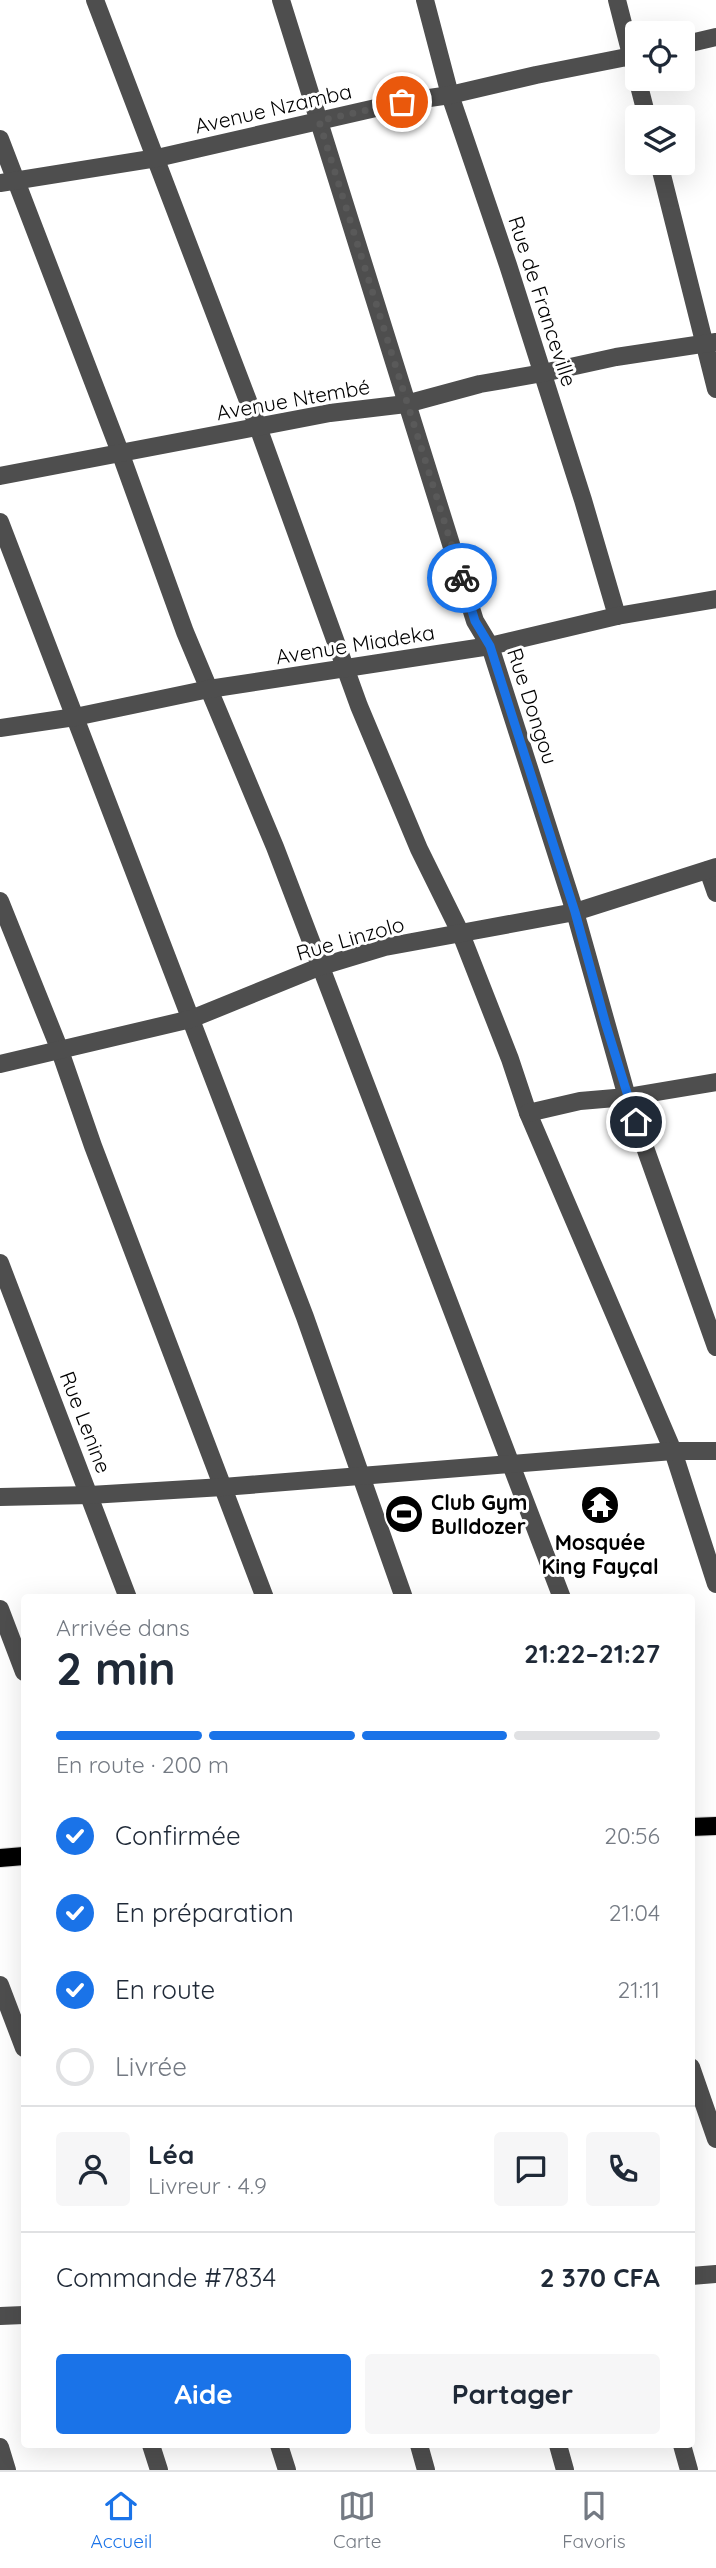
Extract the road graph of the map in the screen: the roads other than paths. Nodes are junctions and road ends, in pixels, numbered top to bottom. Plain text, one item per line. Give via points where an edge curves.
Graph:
1 (95, 0) edge
2 (281, 0) edge
3 (425, 0) edge
4 (617, 0) edge
5 (625, 26) edge
6 (716, 37) edge
7 (695, 42) edge
8 (625, 58) edge
9 (450, 95) junction
10 (319, 121) junction
11 (0, 139) edge
12 (157, 158) junction
13 (662, 175) edge
14 (8, 182) edge
15 (710, 343) edge
16 (543, 373) junction
17 (716, 388) edge
18 (406, 404) junction
19 (258, 427) junction
20 (120, 452) junction
21 (0, 476) edge
22 (0, 522) edge
23 (716, 599) edge
24 (617, 616) junction
25 (490, 646) junction
26 (347, 668) junction
27 (209, 689) junction
28 (75, 717) junction
29 (0, 728) edge
30 (712, 868) edge
31 (716, 893) edge
32 (0, 901) edge
33 (575, 912) junction
34 (461, 934) junction
35 (320, 967) junction
36 (191, 1019) junction
37 (59, 1048) junction
38 (0, 1064) edge
39 (716, 1082) edge
40 (627, 1097) junction
41 (528, 1112) junction
42 (0, 1263) edge
43 (716, 1347) edge
44 (673, 1451) junction
45 (716, 1451) edge
46 (510, 1464) junction
47 (363, 1477) junction
48 (223, 1487) junction
49 (90, 1495) junction
50 (0, 1496) edge
51 (716, 1584) edge
52 (127, 1594) edge
53 (263, 1594) edge
54 (403, 1594) edge
55 (560, 1594) edge
56 (0, 1609) edge
57 (21, 1664) edge
58 (695, 1826) edge
59 (716, 1826) edge
60 (21, 1856) edge
61 (0, 1858) edge
62 (0, 1985) edge
63 (21, 2040) edge
64 (695, 2079) edge
65 (716, 2139) edge
66 (716, 2274) edge
67 (695, 2276) edge
68 (21, 2315) edge
69 (0, 2316) edge
70 (0, 2447) edge
71 (152, 2448) edge
72 (280, 2448) edge
73 (420, 2448) edge
74 (559, 2448) edge
75 (683, 2448) edge
76 (7, 2470) edge
77 (159, 2470) edge
78 (287, 2470) edge
79 (426, 2470) edge
80 (565, 2470) edge
81 (689, 2470) edge

1 - 12 street
2 - 10 street, Rue Dongou
3 - 9 street, Rue de Franceville
4 - 5 street
6 - 7 street
8 - 9 street, Avenue Nzamba
9 - 10 street, Avenue Nzamba
9 - 16 street, Rue de Franceville
10 - 12 street, Avenue Nzamba
10 - 18 street, Rue Dongou
11 - 14 street
12 - 14 street, Avenue Nzamba
12 - 19 street
13 - 15 street
14 - 20 street
15 - 16 street, Avenue Ntembé
15 - 17 street
16 - 18 street, Avenue Ntembé
16 - 24 street, Rue de Franceville
18 - 19 street, Avenue Ntembé
18 - 25 street, Rue Dongou via 475,621
19 - 20 street, Avenue Ntembé
19 - 26 street
20 - 21 street, Avenue Ntembé
20 - 27 street
22 - 28 street
23 - 24 street, Avenue Miadeka
24 - 25 street, Avenue Miadeka
25 - 26 street, Avenue Miadeka
25 - 33 street, Rue Dongou
26 - 27 street, Avenue Miadeka
26 - 34 street via 419,849
27 - 28 street, Avenue Miadeka
27 - 35 street
28 - 29 street, Avenue Miadeka
28 - 36 street
30 - 31 street
30 - 33 street, Rue Linzolo
32 - 37 street
33 - 34 street, Rue Linzolo
33 - 40 street, Rue Dongou
34 - 35 street, Rue Linzolo via 385,947
34 - 41 street
35 - 36 street, Rue Linzolo
35 - 46 street
36 - 37 street, Rue Linzolo
36 - 47 street
37 - 38 street, Rue Linzolo
37 - 48 street
39 - 40 street
40 - 41 street
40 - 43 street, Rue Dongou
41 - 44 street
42 - 49 street, Rue Lenine
44 - 45 street
44 - 46 street
44 - 51 street
46 - 47 street
46 - 55 street
47 - 48 street
47 - 54 street
48 - 49 street
48 - 53 street
49 - 50 street
49 - 52 street, Rue Lenine
56 - 57 street
58 - 59 main road
60 - 61 main road
62 - 63 street
64 - 65 street
66 - 67 street
68 - 69 street
70 - 76 street
71 - 77 street
72 - 78 street
73 - 79 street
74 - 80 street
75 - 81 street

